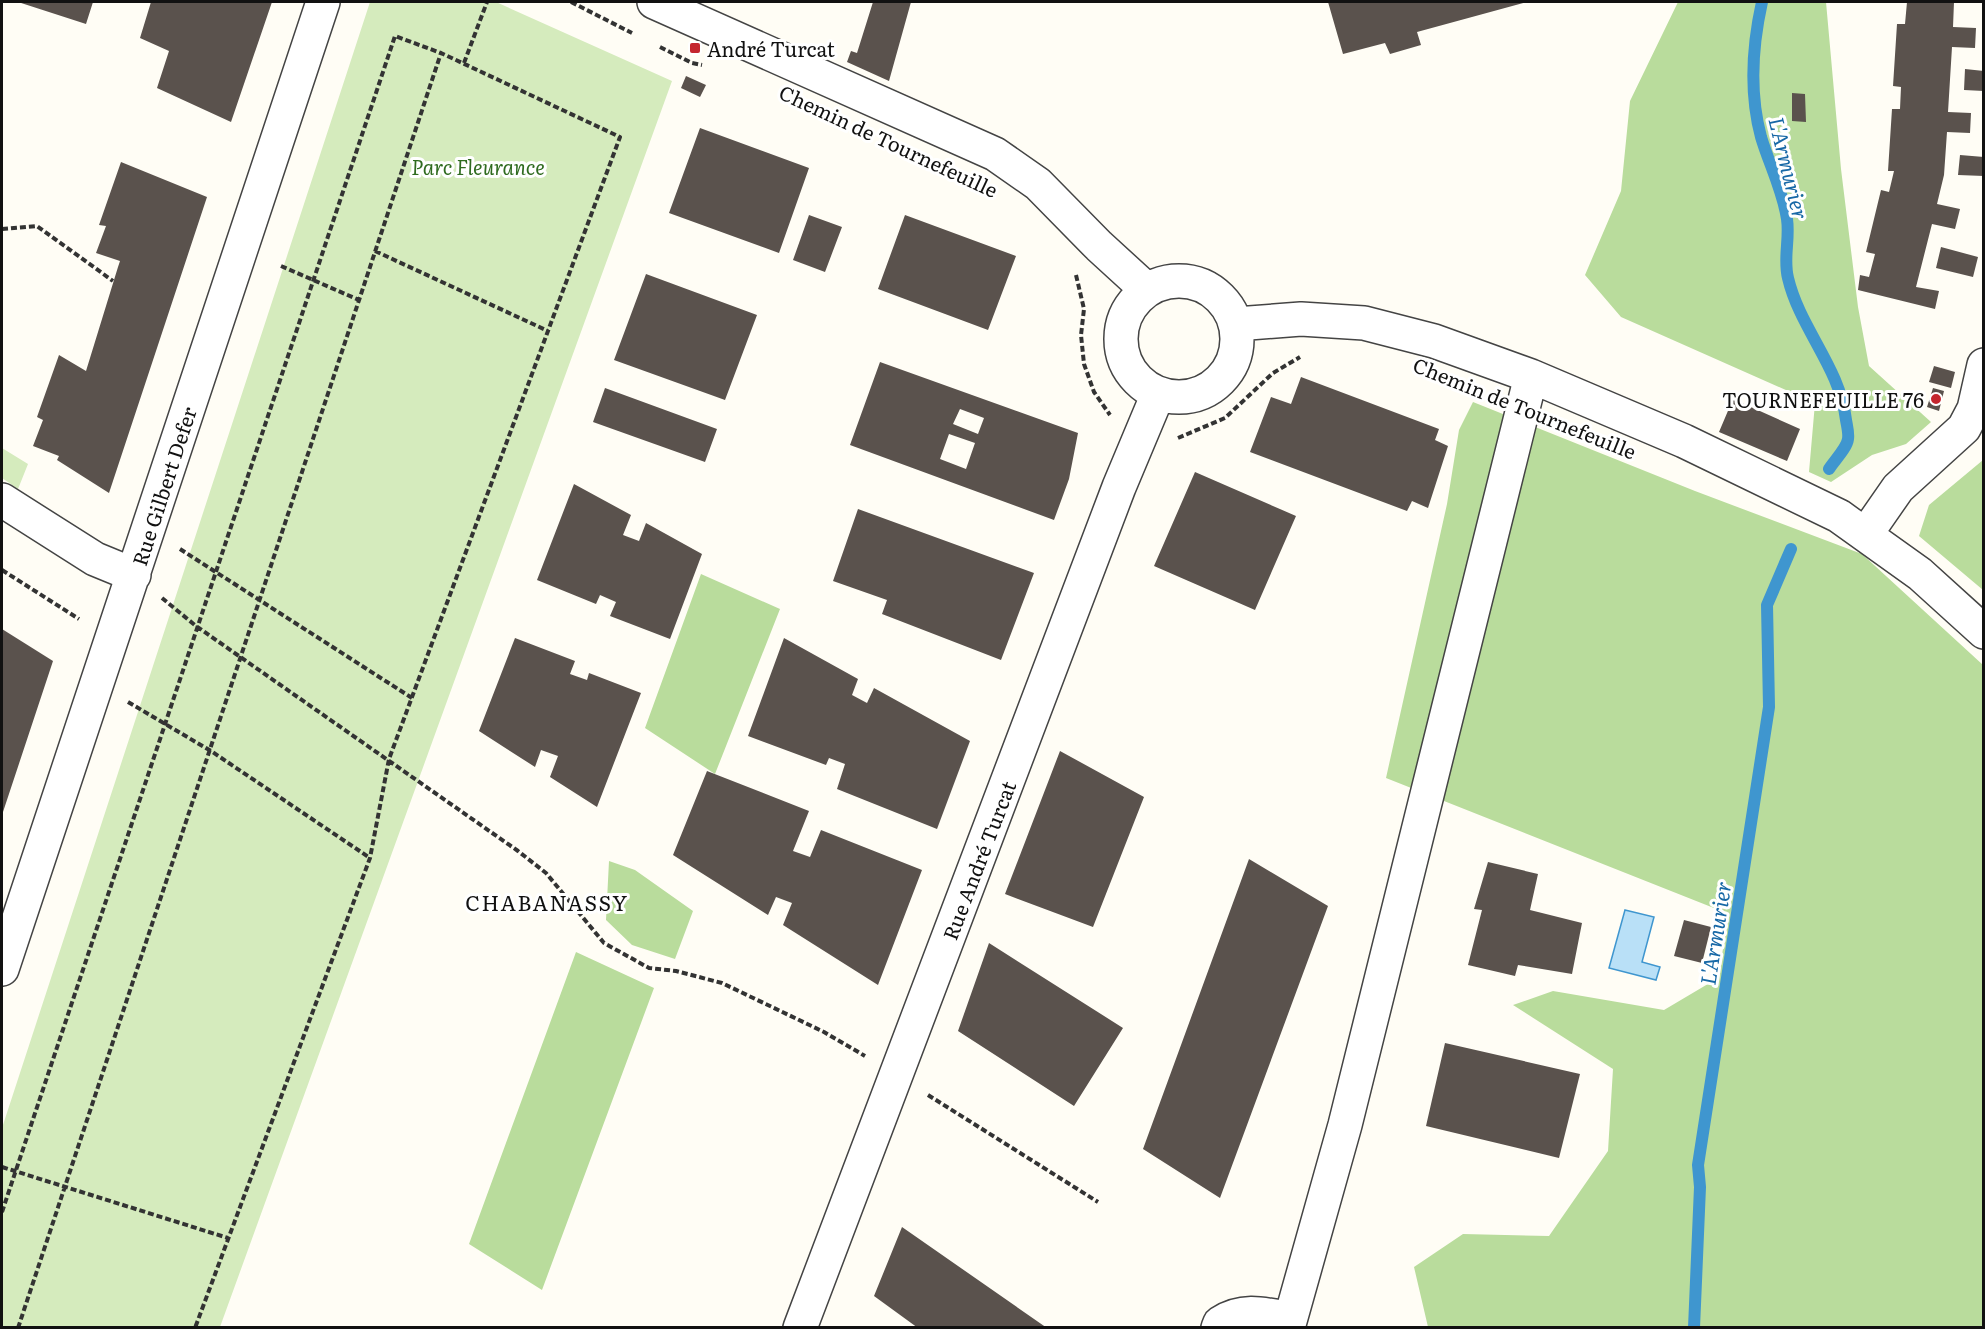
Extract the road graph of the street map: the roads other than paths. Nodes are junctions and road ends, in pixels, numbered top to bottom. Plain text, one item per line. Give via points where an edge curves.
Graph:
1 (323, 2) edge
2 (654, 2) edge
3 (1146, 289) junction
4 (1236, 324) junction
5 (1983, 365) edge
6 (1531, 376) junction
7 (1158, 394) junction
8 (2, 500) edge
9 (1866, 534) junction
10 (134, 575) junction
11 (1983, 633) edge
12 (10, 914) edge
13 (2, 969) edge
14 (1289, 1323) edge
15 (800, 1328) edge
16 (1218, 1328) edge

1 - 10 street, Rue Gilbert Defer
2 - 3 street, Chemin de Tournefeuille via 995,154 1038,184
3 - 4 street via 1182,280 1200,284 1228,306
3 - 7 street via 1124,318 1122,354 1142,385
4 - 6 street, Chemin de Tournefeuille via 1301,319 1364,323 1434,341
4 - 7 street via 1234,360 1211,388 1195,396 1176,398
5 - 9 street via 1974,409 1964,428 1898,488
6 - 9 street, Chemin de Tournefeuille via 1684,441 1839,516
6 - 14 street via 1346,1125
7 - 15 street, Rue André Turcat
8 - 10 street via 95,559
9 - 11 street, Chemin de Tournefeuille via 1920,574
10 - 12 street, Rue Gilbert Defer
12 - 13 street, Rue Gilbert Defer
14 - 16 street via 1250,1312 1233,1314

